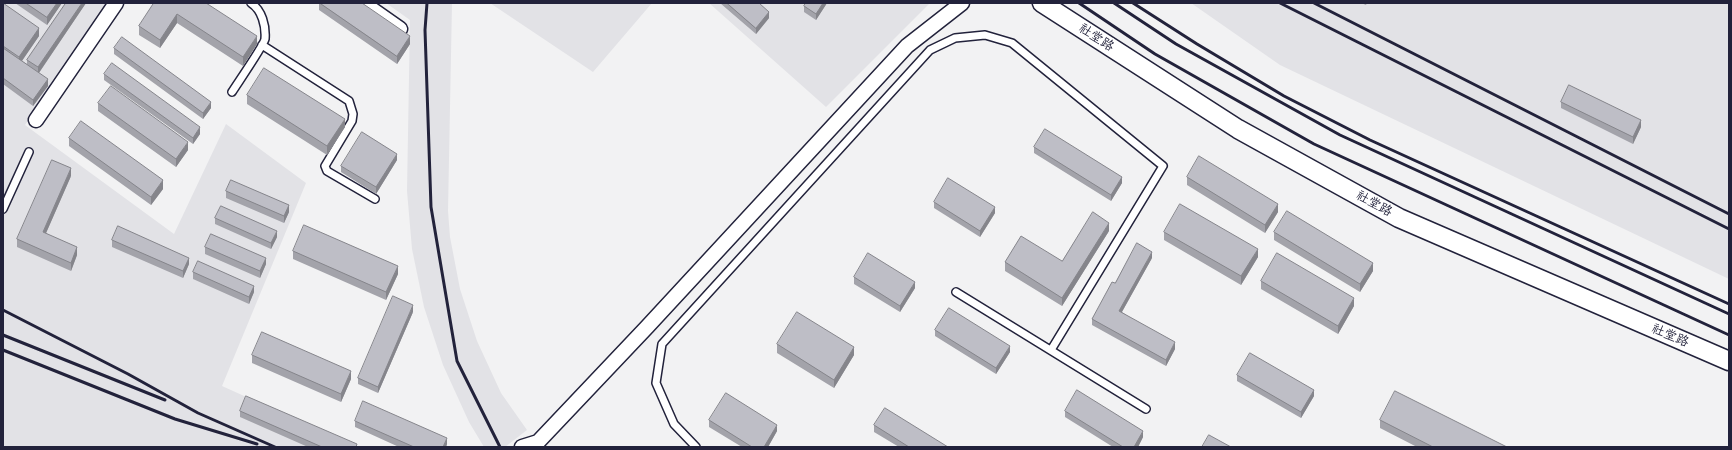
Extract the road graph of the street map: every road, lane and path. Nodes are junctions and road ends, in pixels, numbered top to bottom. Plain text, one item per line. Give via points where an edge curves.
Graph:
1 (116, 3) edge
2 (251, 3) edge
3 (363, 3) edge
4 (962, 3) edge
5 (1042, 3) edge
6 (400, 29) edge
7 (262, 45) junction
8 (232, 92) dead end
9 (36, 120) dead end
10 (29, 152) dead end
11 (374, 199) dead end
12 (3, 209) edge
13 (956, 292) dead end
14 (1051, 350) junction
15 (1729, 361) edge
16 (1146, 409) dead end
17 (537, 445) edge
18 (522, 447) edge
19 (696, 447) edge

1 - 9 street
2 - 7 lane via 257,7 264,24 265,40
3 - 6 street
4 - 17 street via 907,46
5 - 15 street, 社堂路 via 1238,129 1399,218
7 - 8 lane
7 - 11 lane via 349,101 353,114 352,121 325,166 327,170
10 - 12 lane
13 - 14 lane
14 - 16 lane
14 - 19 lane via 1163,166 1012,43 985,35 955,38 930,50 662,344 656,383 674,424
17 - 18 street

